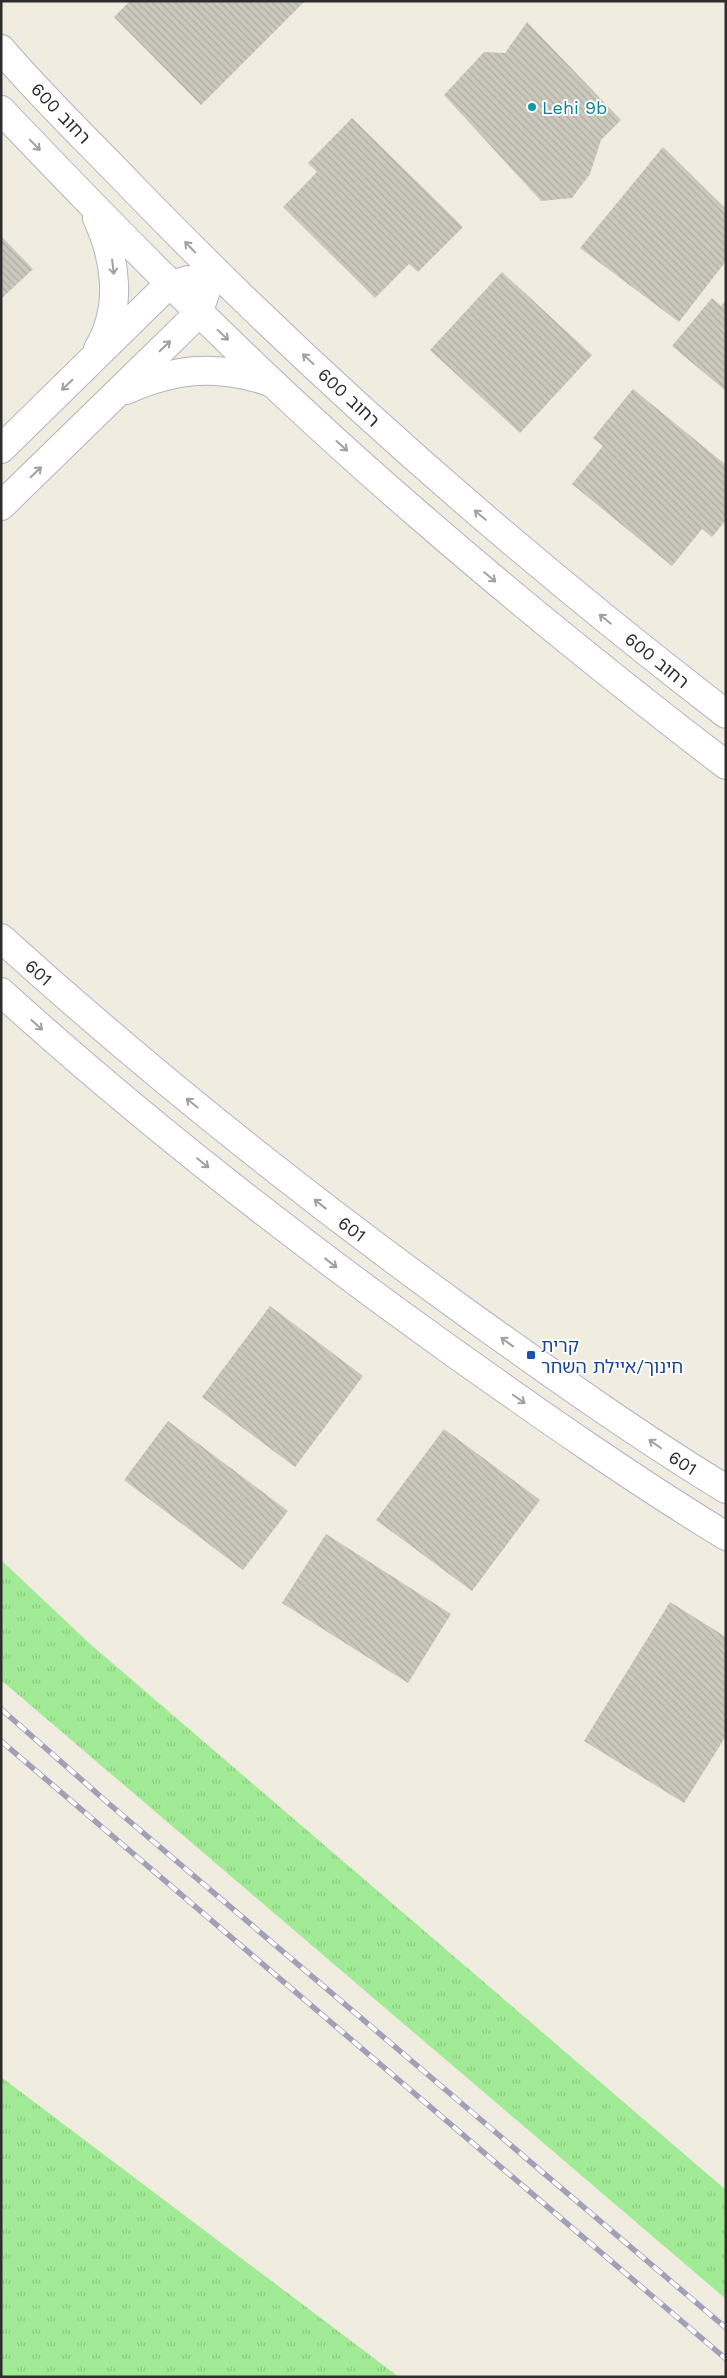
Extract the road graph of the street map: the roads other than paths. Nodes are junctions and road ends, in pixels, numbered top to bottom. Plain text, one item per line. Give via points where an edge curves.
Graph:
1 (1, 49) edge
2 (1, 110) edge
3 (91, 205) junction
4 (213, 270) junction
5 (172, 287) junction
6 (199, 312) junction
7 (89, 363) junction
8 (275, 384) junction
9 (115, 395) junction
10 (1, 449) edge
11 (1, 506) edge
12 (726, 714) edge
13 (726, 765) edge
14 (1, 938) edge
15 (1, 992) edge
16 (726, 1489) edge
17 (726, 1536) edge

4 -> 1 street, רחוב 600
2 -> 3 street
3 - 5 street
3 -> 7 street via 107,240 115,288 105,338
4 - 5 street
4 - 6 street
12 -> 4 street, רחוב 600 via 561,584 445,486
5 - 6 street
5 - 7 street via 166,288
6 -> 8 street
9 -> 6 street
7 -> 10 street
8 - 9 street via 242,372 177,372
8 -> 13 street via 419,516 528,609
11 -> 9 street
16 -> 14 street, 601 via 665,1451 390,1257 239,1142 93,1021
15 -> 17 street via 67,1052 207,1167 366,1290 652,1491

